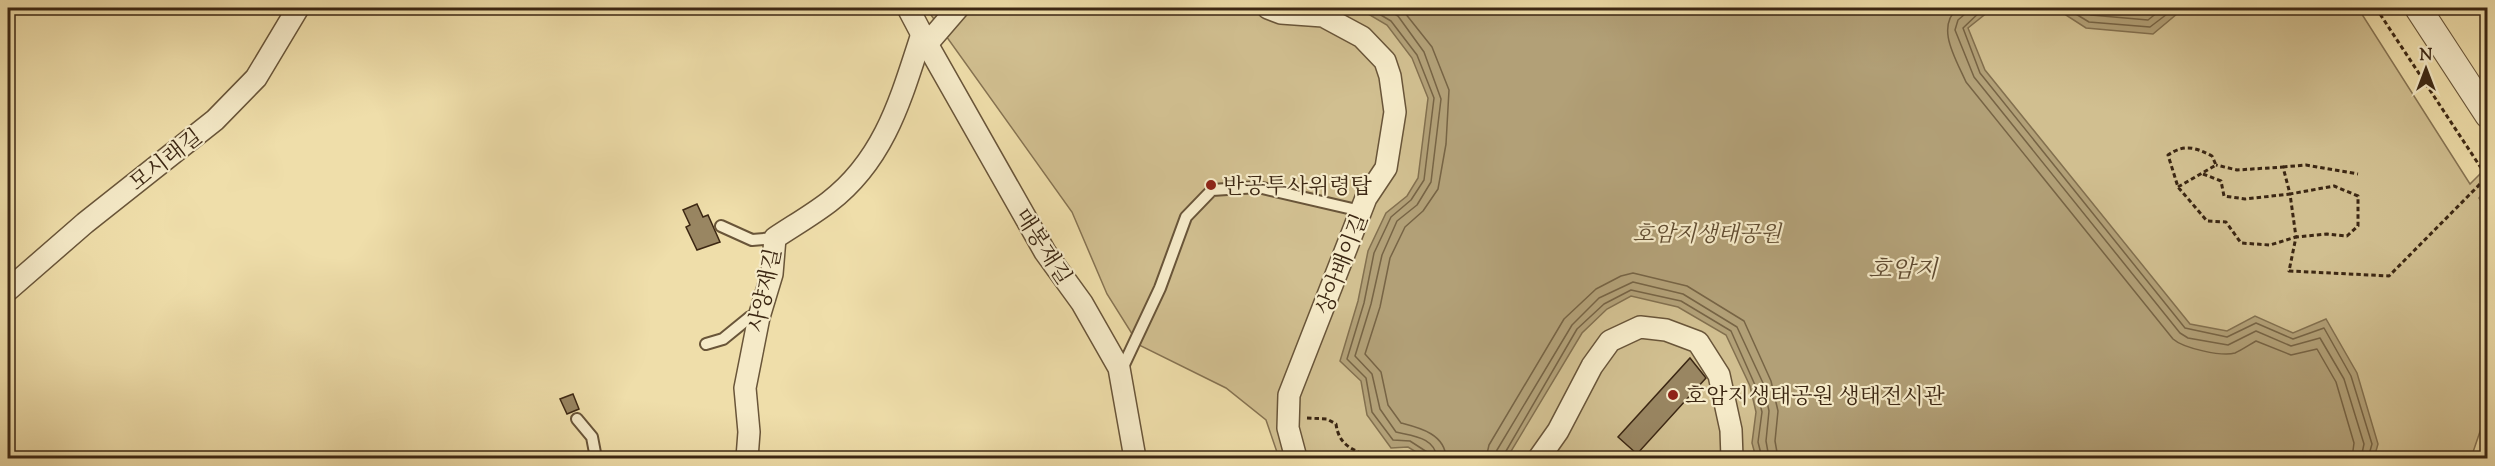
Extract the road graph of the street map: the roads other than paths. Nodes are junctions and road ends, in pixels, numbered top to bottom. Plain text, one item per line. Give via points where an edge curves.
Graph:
1 (298, 8) edge
2 (908, 8) edge
3 (958, 8) edge
4 (1268, 8) edge
5 (2418, 8) edge
6 (924, 39) junction
7 (2487, 115) edge
8 (1361, 211) junction
9 (721, 226) dead end
10 (775, 238) junction
11 (8, 290) edge
12 (759, 317) junction
13 (706, 344) dead end
14 (1120, 374) junction
15 (576, 419) dead end
16 (596, 459) edge
17 (747, 459) edge
18 (1135, 459) edge
19 (1296, 459) edge
20 (1539, 459) edge
21 (1732, 459) edge

1 - 11 street, 모시래길 via 256,78 215,120 77,229
2 - 6 street
3 - 6 street
4 - 8 street, 상아배이길 via 1281,13 1323,16 1362,37 1385,60 1394,95 1394,132 1386,168
5 - 7 street
6 - 10 street, 사양재길 via 895,117 869,162 830,201
6 - 14 street, 매봉재길 via 1045,252 1082,303
8 - 14 lane via 1258,187 1212,190 1186,217 1160,288
8 - 19 street, 상아배이길 via 1289,395 1288,428
9 - 10 lane via 752,240
10 - 12 street, 사양재길 via 772,274
12 - 13 lane via 750,317 723,339
12 - 17 street, 사양재길 via 745,388
14 - 18 street, 매봉재길
15 - 16 lane via 592,437
20 - 21 street via 1610,341 1640,327 1666,330 1698,342 1719,375 1731,429

